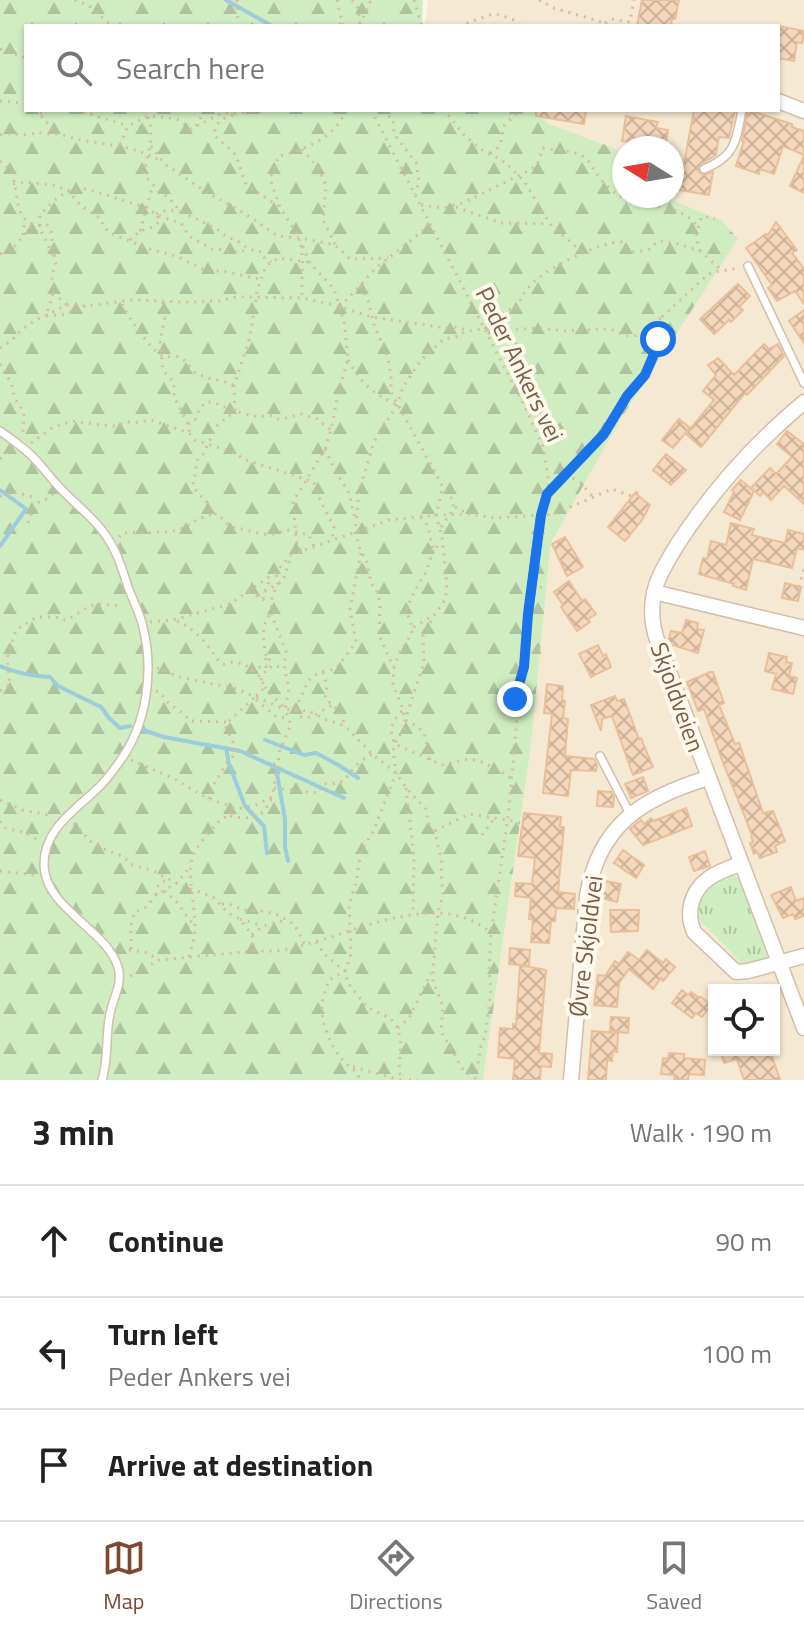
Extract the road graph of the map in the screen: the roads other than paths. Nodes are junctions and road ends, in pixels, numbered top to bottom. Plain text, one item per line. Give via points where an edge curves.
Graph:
1 (780, 102) edge
2 (804, 111) edge
3 (742, 112) edge
4 (704, 169) dead end
5 (748, 266) road end
6 (804, 383) edge
7 (804, 402) edge
8 (0, 431) edge
9 (654, 592) junction
10 (804, 628) edge
11 (600, 756) dead end
12 (708, 778) junction
13 (630, 814) junction
14 (740, 864) junction
15 (804, 956) edge
16 (779, 962) junction
17 (804, 1028) edge
18 (102, 1080) edge
19 (571, 1080) edge

1 - 2 street
3 - 4 lane via 732,151
5 - 6 lane
7 - 9 street, Skjoldveien via 776,425 700,511 663,568
8 - 18 lane via 25,448 110,542 142,623 148,661 138,725 123,757 61,823 48,843 44,866 53,892 110,951 118,967 120,982 107,1029
9 - 10 street
9 - 12 street, Skjoldveien via 654,632
11 - 13 lane
12 - 13 street, Øvre Skjoldvei
12 - 14 street, Skjoldveien
13 - 19 street, Øvre Skjoldvei via 603,849 589,881
14 - 16 street, Skjoldveien
14 - 16 street via 701,884 692,902 691,925 736,972
15 - 16 street
16 - 17 street, Skjoldveien

